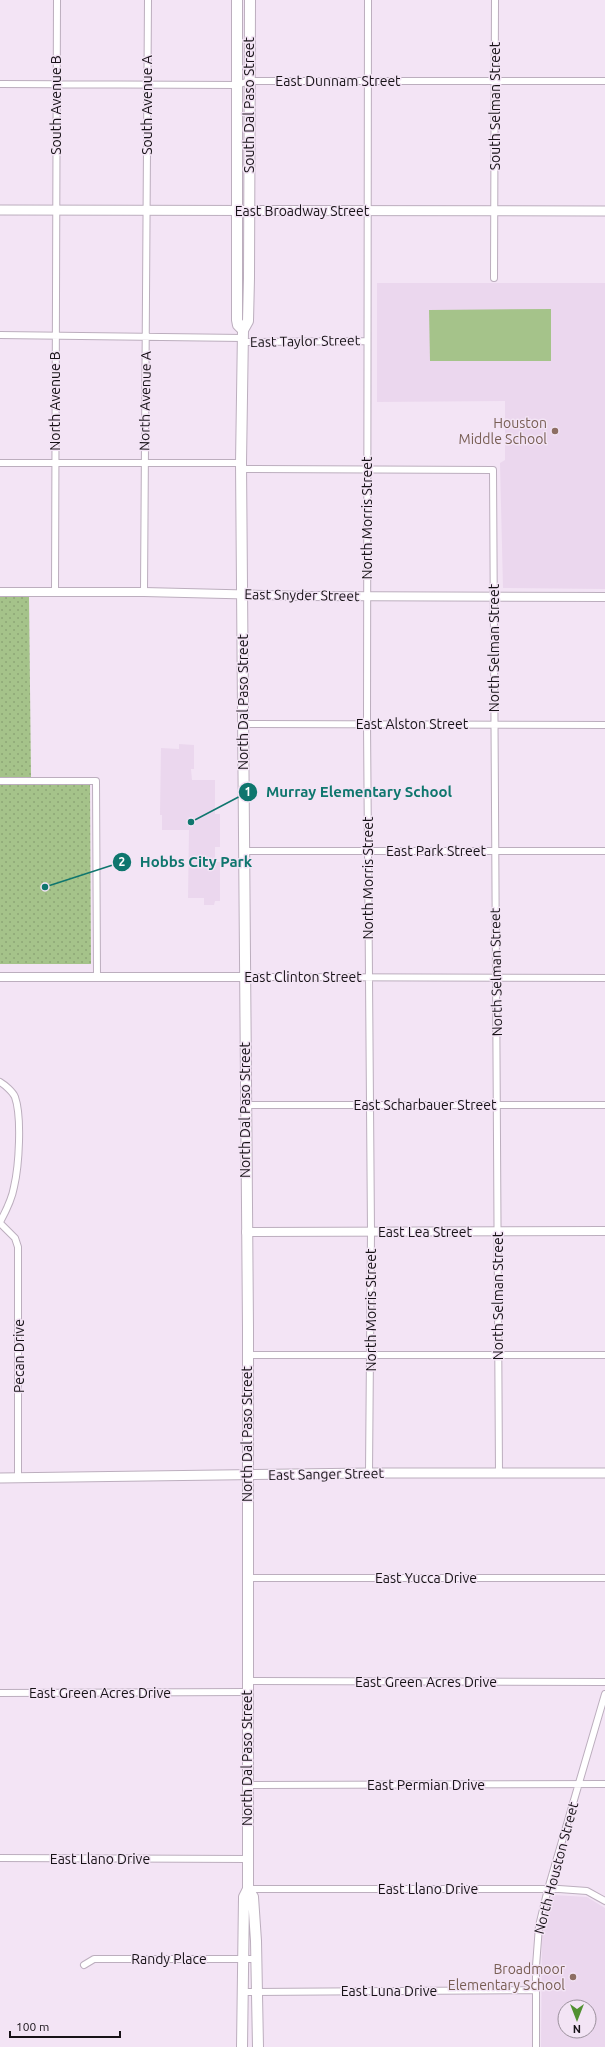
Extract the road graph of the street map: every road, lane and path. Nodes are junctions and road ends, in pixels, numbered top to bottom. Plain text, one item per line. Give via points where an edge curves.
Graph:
1 (57, 0) edge
2 (148, 0) edge
3 (237, 0) edge
4 (250, 0) edge
5 (368, 0) edge
6 (495, 0) edge
7 (368, 80) junction
8 (249, 81) junction
9 (495, 81) junction
10 (605, 81) edge
11 (0, 84) edge
12 (56, 84) junction
13 (147, 85) junction
14 (237, 85) junction
15 (0, 210) edge
16 (56, 210) junction
17 (146, 210) junction
18 (237, 211) junction
19 (250, 211) junction
20 (368, 211) junction
21 (495, 211) junction
22 (605, 211) edge
23 (494, 278) dead end
24 (0, 335) edge
25 (55, 336) junction
26 (145, 336) junction
27 (243, 337) junction
28 (367, 341) junction
29 (55, 462) junction
30 (144, 462) junction
31 (0, 463) edge
32 (241, 466) junction
33 (367, 469) junction
34 (0, 592) edge
35 (55, 592) junction
36 (144, 592) junction
37 (243, 594) junction
38 (367, 596) junction
39 (494, 596) junction
40 (605, 597) edge
41 (243, 724) junction
42 (367, 724) junction
43 (494, 724) junction
44 (605, 725) edge
45 (0, 781) edge
46 (244, 851) junction
47 (368, 851) junction
48 (495, 851) junction
49 (605, 851) edge
50 (0, 977) edge
51 (97, 977) junction
52 (244, 977) junction
53 (369, 977) junction
54 (497, 978) junction
55 (605, 978) edge
56 (0, 1082) edge
57 (245, 1104) junction
58 (498, 1104) junction
59 (370, 1105) junction
60 (605, 1105) edge
61 (0, 1222) edge
62 (371, 1231) junction
63 (605, 1231) edge
64 (246, 1232) junction
65 (498, 1232) junction
66 (247, 1355) junction
67 (371, 1355) junction
68 (498, 1355) junction
69 (605, 1355) edge
70 (605, 1473) edge
71 (369, 1474) junction
72 (499, 1474) junction
73 (246, 1475) junction
74 (0, 1478) edge
75 (18, 1478) junction
76 (247, 1578) junction
77 (605, 1578) edge
78 (248, 1681) junction
79 (605, 1682) edge
80 (248, 1692) junction
81 (0, 1693) edge
82 (605, 1694) edge
83 (579, 1784) junction
84 (605, 1784) edge
85 (247, 1785) junction
86 (0, 1858) edge
87 (248, 1859) junction
88 (248, 1889) junction
89 (548, 1889) junction
90 (605, 1901) edge
91 (243, 1959) junction
92 (257, 1959) junction
93 (84, 1965) dead end
94 (536, 1990) junction
95 (242, 1992) junction
96 (258, 1992) junction
97 (242, 2047) edge
98 (258, 2047) edge
99 (536, 2047) edge

1 - 12 street, South Avenue B
2 - 13 street, South Avenue A
3 - 14 main road, South Dal Paso Street
4 - 8 main road, South Dal Paso Street
5 - 7 street, North Morris Street
6 - 9 street, South Selman Street
7 - 8 street, East Dunnam Street
7 - 9 street, East Dunnam Street
7 - 20 street, North Morris Street
8 - 14 street, East Dunnam Street
8 - 19 main road, South Dal Paso Street
9 - 10 street, East Dunnam Street
9 - 21 street, South Selman Street
11 - 12 street, East Dunnam Street
12 - 13 street, East Dunnam Street
12 - 16 street, South Avenue B
13 - 14 street, East Dunnam Street
13 - 17 street, South Avenue A
14 - 18 main road, South Dal Paso Street
15 - 16 main road, East Broadway Street
16 - 17 main road, East Broadway Street
16 - 25 street, North Avenue B
17 - 18 main road, East Broadway Street
17 - 26 street, North Avenue A
18 - 19 main road, East Broadway Street
18 - 27 main road, North Dal Paso Street via 237,320
19 - 20 main road, East Broadway Street
19 - 27 main road, North Dal Paso Street via 248,321
20 - 21 main road, East Broadway Street
20 - 28 street, North Morris Street
21 - 22 main road, East Broadway Street
21 - 23 street
24 - 25 street, East Taylor Street
25 - 26 street, East Taylor Street
25 - 29 street, North Avenue B
26 - 27 street, East Taylor Street
26 - 30 street, North Avenue A
27 - 28 street, East Taylor Street
27 - 32 main road, North Dal Paso Street
28 - 33 street, North Morris Street
29 - 30 street
29 - 31 street
29 - 35 street, North Avenue B
30 - 32 street
30 - 36 street, North Avenue A
32 - 33 street
32 - 37 main road, North Dal Paso Street
33 - 38 street, North Morris Street
33 - 39 street, North Selman Street via 493,470
34 - 35 street, East Snyder Street
35 - 36 street, East Snyder Street
36 - 37 street, East Snyder Street
37 - 38 street, East Snyder Street
37 - 41 main road, North Dal Paso Street
38 - 39 street, East Snyder Street
38 - 42 street, North Morris Street
39 - 40 street, East Snyder Street
39 - 43 street, North Selman Street
41 - 42 street, East Alston Street
41 - 46 main road, North Dal Paso Street
42 - 43 street, East Alston Street
42 - 47 street, North Morris Street
43 - 44 street, East Alston Street
43 - 48 street, North Selman Street
45 - 51 street via 96,781
46 - 47 street, East Park Street
46 - 52 main road, North Dal Paso Street
47 - 48 street, East Park Street
47 - 53 street, North Morris Street
48 - 49 street, East Park Street
48 - 54 street, North Selman Street
50 - 51 street, East Clinton Street
51 - 52 street, East Clinton Street
52 - 53 street, East Clinton Street
52 - 57 main road, North Dal Paso Street
53 - 54 street, East Clinton Street
53 - 59 street, North Morris Street
54 - 55 street, East Clinton Street
54 - 58 street, North Selman Street
56 - 61 street via 14,1096 18,1108 18,1159 14,1188
57 - 59 street, East Scharbauer Street
57 - 64 main road, North Dal Paso Street
58 - 59 street, East Scharbauer Street
58 - 60 street, East Scharbauer Street
58 - 65 street, North Selman Street
59 - 62 street, North Morris Street
61 - 75 street, Pecan Drive via 15,1238 18,1247
62 - 64 street, East Lea Street
62 - 65 street, East Lea Street
62 - 67 street, North Morris Street
63 - 65 street, East Lea Street
64 - 66 main road, North Dal Paso Street
65 - 68 street, North Selman Street
66 - 67 street
66 - 73 main road, North Dal Paso Street
67 - 68 street
67 - 71 street, North Morris Street
68 - 69 street
68 - 72 street, North Selman Street
70 - 72 main road, East Sanger Street
71 - 72 main road, East Sanger Street
71 - 73 main road, East Sanger Street
73 - 75 main road, East Sanger Street
73 - 76 main road, North Dal Paso Street
74 - 75 main road, East Sanger Street
76 - 77 street, East Yucca Drive
76 - 78 main road, North Dal Paso Street
78 - 79 street, East Green Acres Drive
78 - 80 main road, North Dal Paso Street
80 - 81 street, East Green Acres Drive
80 - 85 main road, North Dal Paso Street
82 - 83 street, North Houston Street
83 - 84 street, East Permian Drive
83 - 85 street, East Permian Drive
83 - 89 street, North Houston Street
85 - 87 main road, North Dal Paso Street
86 - 87 street, East Llano Drive
87 - 88 main road, North Dal Paso Street
88 - 89 street, East Llano Drive
88 - 91 main road, North Dal Paso Street via 244,1897
88 - 92 main road, North Dal Paso Street via 253,1897
89 - 90 street, East Llano Drive via 580,1890 595,1894
89 - 94 street, North Houston Street via 537,1940
91 - 92 street, Randy Place
91 - 93 street, Randy Place via 94,1959
91 - 95 main road, North Dal Paso Street
92 - 96 main road, North Dal Paso Street
94 - 96 street, East Luna Drive
94 - 99 street, North Houston Street
95 - 96 street, East Luna Drive
95 - 97 main road, North Dal Paso Street
96 - 98 main road, North Dal Paso Street

